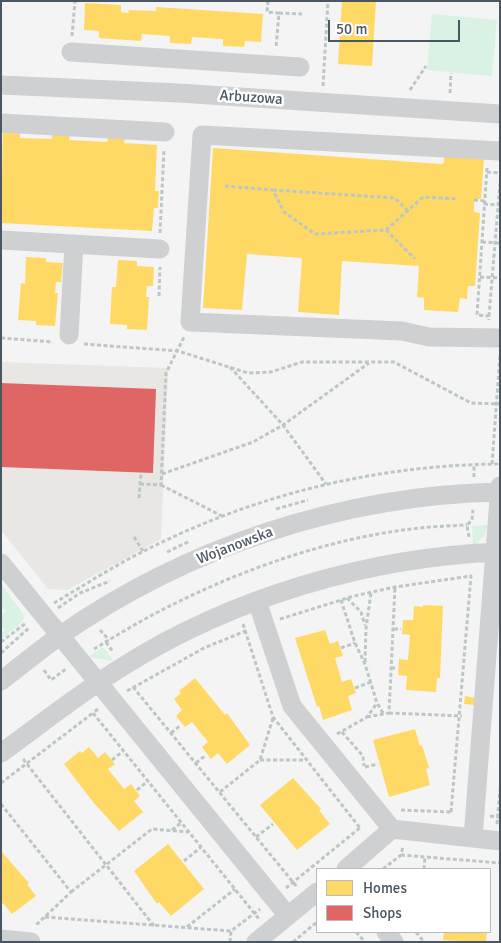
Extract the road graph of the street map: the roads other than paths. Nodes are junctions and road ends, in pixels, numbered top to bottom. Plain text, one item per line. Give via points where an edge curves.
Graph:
1 (71, 52) dead end
2 (300, 67) dead end
3 (1, 85) edge
4 (500, 114) edge
5 (1, 123) edge
6 (165, 132) road end
7 (494, 151) edge
8 (1, 240) edge
9 (74, 244) junction
10 (160, 249) road end
11 (494, 338) edge
12 (70, 341) road end
13 (500, 486) edge
14 (499, 492) edge
15 (498, 553) edge
16 (1, 563) edge
17 (264, 599) junction
18 (60, 636) junction
19 (1, 681) edge
20 (100, 682) junction
21 (1, 753) edge
22 (398, 831) junction
23 (473, 838) junction
24 (498, 841) edge
25 (347, 868) edge
26 (312, 897) edge
27 (288, 916) junction
28 (31, 936) edge
29 (262, 936) edge
30 (1, 939) edge

1 - 2 street
3 - 4 street, Arbuzowa
5 - 6 street
7 - 11 street via 202,135 190,322
8 - 9 street
9 - 10 street via 128,240
9 - 12 street
13 - 14 street
14 - 15 street
14 - 18 street, Wojanowska via 372,506 249,538 140,588
15 - 17 street via 414,561 349,574
15 - 23 street
16 - 18 street
17 - 20 street via 208,622 118,669
17 - 22 street via 274,623 292,706 378,813
18 - 19 street, Wojanowska
18 - 20 street
20 - 21 street
20 - 27 street
22 - 23 street
22 - 25 street
23 - 24 street
26 - 27 street
27 - 29 street
28 - 30 street

